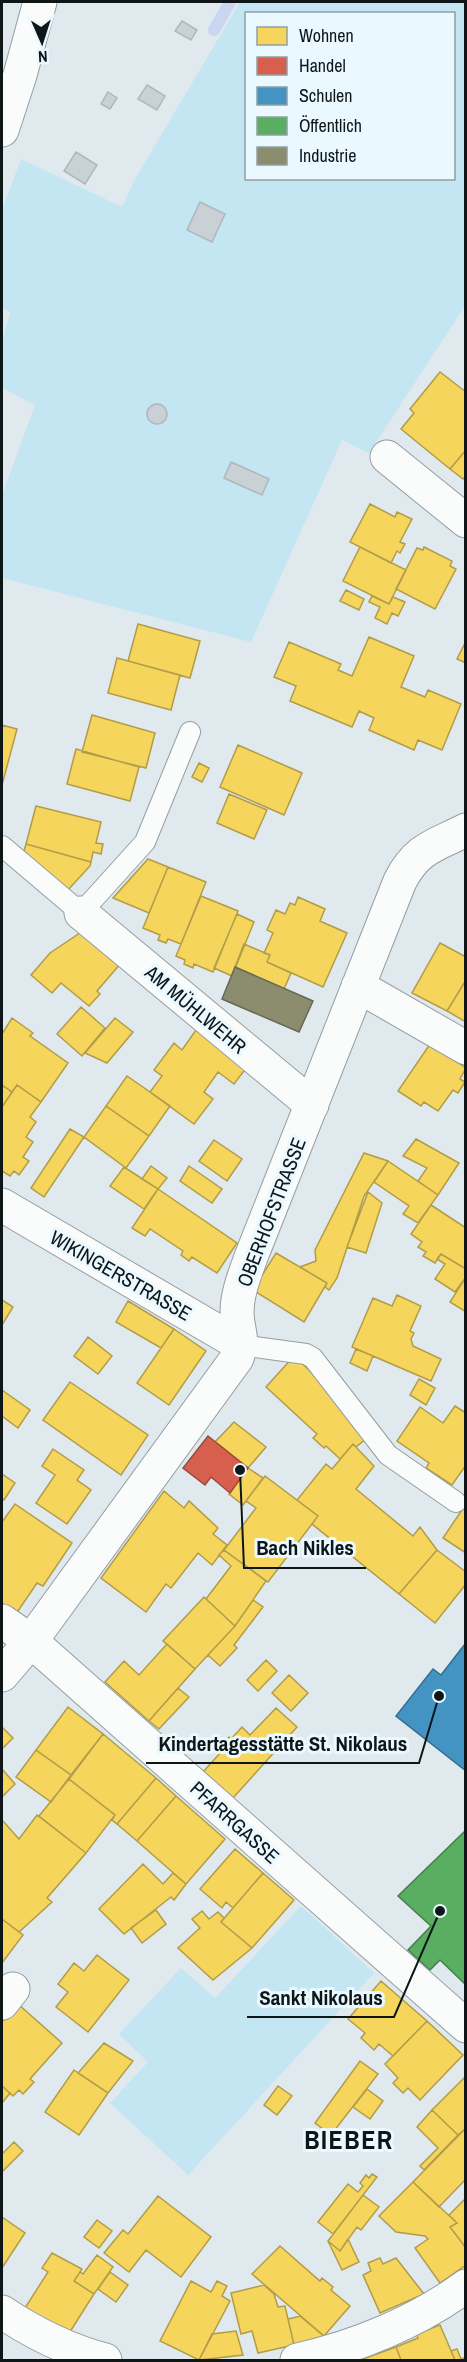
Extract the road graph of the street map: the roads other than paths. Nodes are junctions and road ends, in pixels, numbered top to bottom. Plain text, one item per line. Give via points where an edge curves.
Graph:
1 (40, 2) edge
2 (4, 118) edge
3 (387, 457) dead end
4 (465, 521) edge
5 (190, 732) dead end
6 (465, 830) edge
7 (2, 846) edge
8 (81, 913) junction
9 (358, 986) junction
10 (465, 1048) edge
11 (312, 1105) junction
12 (2, 1206) edge
13 (241, 1345) junction
14 (456, 1502) dead end
15 (2, 1621) edge
16 (31, 1641) junction
17 (2, 1675) edge
18 (465, 2026) edge
19 (465, 2286) edge
20 (2, 2312) edge
21 (105, 2361) edge
22 (297, 2361) edge

1 - 2 street
3 - 4 street
5 - 8 lane via 145,842
6 - 9 street, OBERHOFSTRASSE via 422,852 409,864
7 - 8 lane
8 - 11 street, AM MÜHLWEHR
9 - 10 street
9 - 11 street, OBERHOFSTRASSE
11 - 13 street, OBERHOFSTRASSE via 242,1283 237,1313
12 - 13 street, WIKINGERSTRASSE
13 - 14 lane via 313,1358 388,1455
13 - 16 street via 231,1368
15 - 16 street, PFARRGASSE
16 - 17 street
16 - 18 street, PFARRGASSE
19 - 22 street via 417,2317 344,2347
20 - 21 street via 49,2341

